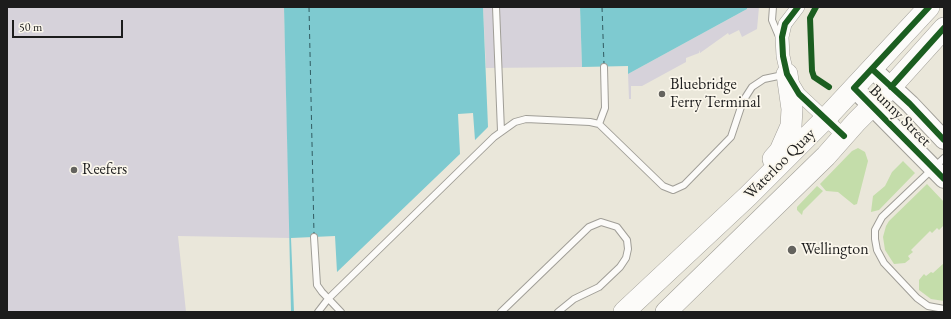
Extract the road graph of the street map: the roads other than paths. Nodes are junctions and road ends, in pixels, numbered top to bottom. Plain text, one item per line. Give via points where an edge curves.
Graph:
1 (496, 7) edge
2 (773, 7) edge
3 (798, 7) edge
4 (929, 7) edge
5 (944, 28) edge
6 (782, 46) junction
7 (604, 66) dead end
8 (872, 69) junction
9 (788, 74) junction
10 (891, 87) junction
11 (854, 88) junction
12 (873, 106) junction
13 (826, 118) junction
14 (599, 124) junction
15 (501, 132) junction
16 (844, 136) junction
17 (944, 140) edge
18 (940, 168) edge
19 (748, 196) junction
20 (314, 237) dead end
21 (328, 299) junction
22 (944, 309) edge
23 (318, 312) edge
24 (341, 312) edge
25 (501, 312) edge
26 (558, 312) edge
27 (624, 312) edge
28 (666, 312) edge

1 - 15 lane
2 - 6 lane via 772,20
3 - 6 street via 785,24
4 - 8 main road, Waterloo Quay
5 - 10 main road, Waterloo Quay
6 - 9 street
7 - 14 lane via 605,108
8 - 10 street, Bunny Street
8 - 11 main road, Waterloo Quay
9 - 13 street via 799,94
9 - 14 lane via 771,77 752,87 743,101 731,137 678,189 663,186
9 - 19 main road via 792,119 788,136
10 - 12 main road, Waterloo Quay
10 - 17 street, Bunny Street
11 - 12 street, Bunny Street
11 - 13 main road, Waterloo Quay
12 - 16 main road, Waterloo Quay
12 - 18 street, Bunny Street
13 - 16 street
13 - 19 main road, Waterloo Quay
14 - 15 lane via 526,119 515,122
15 - 21 lane
16 - 28 main road, Waterloo Quay
18 - 22 lane via 882,217 875,230 875,239 884,263 917,298 928,306
19 - 27 main road, Waterloo Quay
20 - 21 lane via 317,285
21 - 23 lane
21 - 24 lane
25 - 26 lane via 589,227 601,222 617,227 626,240 628,249 620,268 599,287 574,299

